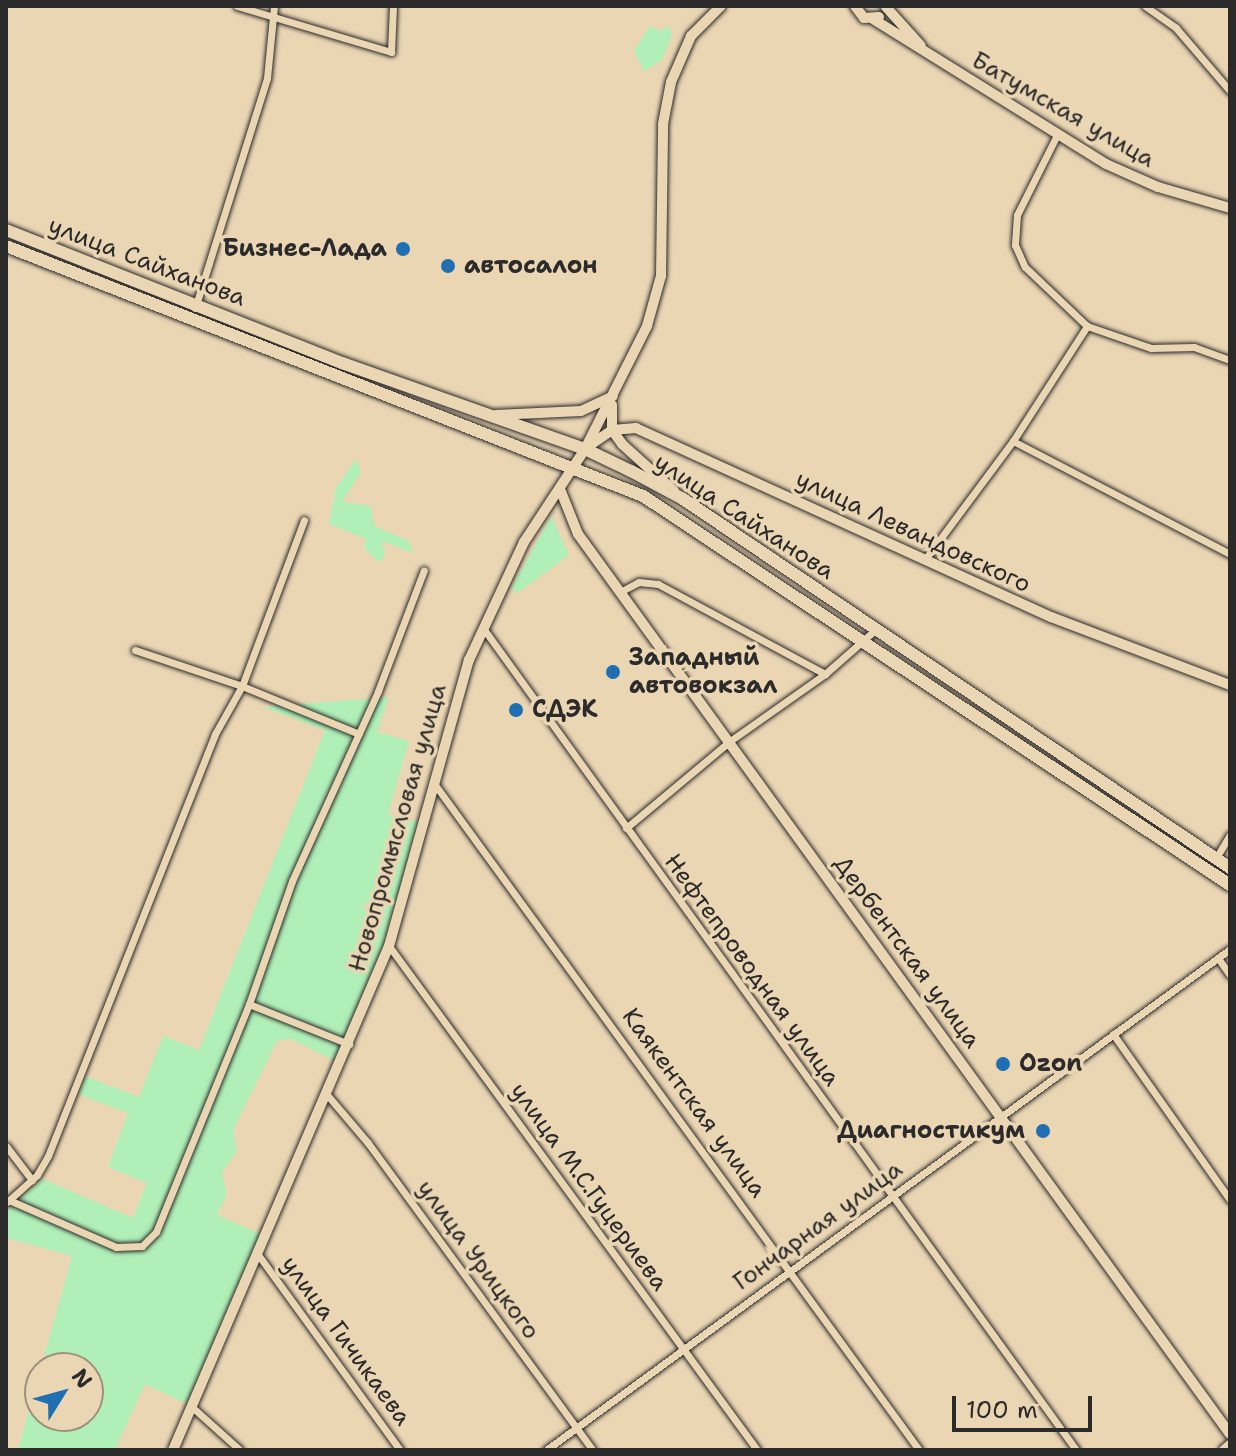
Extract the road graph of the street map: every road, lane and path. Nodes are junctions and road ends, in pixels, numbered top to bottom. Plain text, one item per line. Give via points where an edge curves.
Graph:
1 (237, 6) edge
2 (274, 6) edge
3 (393, 6) edge
4 (721, 6) edge
5 (843, 6) edge
6 (1145, 6) edge
7 (886, 7) edge
8 (856, 8) edge
9 (275, 16) junction
10 (873, 19) junction
11 (925, 51) junction
12 (1230, 91) edge
13 (1057, 135) junction
14 (1230, 208) edge
15 (6, 230) edge
16 (6, 246) edge
17 (194, 311) junction
18 (1087, 326) junction
19 (1230, 360) edge
20 (614, 395) junction
21 (491, 415) junction
22 (612, 430) junction
23 (1013, 441) junction
24 (585, 449) junction
25 (574, 466) junction
26 (560, 489) junction
27 (683, 499) junction
28 (304, 520) dead end
29 (1230, 554) edge
30 (926, 558) junction
31 (424, 570) dead end
32 (620, 592) junction
33 (483, 628) junction
34 (876, 629) junction
35 (868, 641) junction
36 (135, 650) dead end
37 (825, 674) junction
38 (1230, 685) edge
39 (242, 686) junction
40 (359, 734) junction
41 (730, 741) junction
42 (433, 782) junction
43 (626, 828) junction
44 (1230, 835) edge
45 (1216, 858) junction
46 (1230, 868) edge
47 (1230, 885) edge
48 (389, 946) junction
49 (1230, 949) edge
50 (1218, 958) junction
51 (1230, 975) edge
52 (249, 1004) junction
53 (1113, 1034) junction
54 (349, 1044) junction
55 (328, 1096) junction
56 (1000, 1115) junction
57 (6, 1146) edge
58 (32, 1180) junction
59 (891, 1198) junction
60 (1230, 1200) edge
61 (8, 1201) edge
62 (259, 1256) junction
63 (791, 1270) junction
64 (683, 1351) junction
65 (192, 1407) junction
66 (577, 1428) junction
67 (1230, 1434) edge
68 (1230, 1445) edge
69 (173, 1450) edge
70 (240, 1450) edge
71 (400, 1450) edge
72 (546, 1450) edge
73 (593, 1450) edge
74 (757, 1450) edge
75 (919, 1450) edge
76 (1076, 1450) edge
77 (1224, 1450) edge

1 - 9 street
2 - 9 street
3 - 9 street via 391,52
4 - 20 street, Новопромысловая улица via 684,47 671,82 663,124 661,276 647,326
5 - 8 street, Батумская улица
6 - 12 street via 1176,28
7 - 10 street
7 - 11 street
8 - 10 street, Батумская улица
9 - 17 street via 267,78
10 - 11 street, Батумская улица
11 - 13 street, Батумская улица
13 - 14 street, Батумская улица via 1136,178
13 - 18 street via 1017,215 1015,245 1025,267
15 - 17 main road, улица Сайханова
16 - 17 main road
17 - 21 main road, улица Сайханова
17 - 25 main road, улица Сайханова
18 - 19 street via 1151,348 1194,347
18 - 23 street
20 - 21 street via 581,411
20 - 22 street
20 - 24 street, Новопромысловая улица
21 - 24 main road, улица Сайханова
22 - 24 street
22 - 27 street
22 - 30 street, улица Левандовского via 636,428
23 - 29 street
23 - 30 street
24 - 25 street, Новопромысловая улица
24 - 27 main road, улица Сайханова
25 - 26 street, Новопромысловая улица
25 - 35 main road, улица Сайханова via 643,496
26 - 32 street, Дербентская улица via 578,534
26 - 33 street, Новопромысловая улица via 524,542
27 - 34 main road, улица Сайханова
28 - 39 street
30 - 38 street, улица Левандовского via 1087,633
31 - 40 street
32 - 37 street via 639,582 658,584
32 - 41 street, Дербентская улица
33 - 42 street, Новопромысловая улица
33 - 43 street, Нефтепроводная улица
34 - 35 street
34 - 45 main road, улица Сайханова
35 - 37 street
35 - 47 main road, улица Сайханова
36 - 39 street
37 - 41 street
39 - 40 street
39 - 58 street via 215,734 60,1128
40 - 52 street via 292,881
41 - 43 street
41 - 56 street, Дербентская улица
42 - 48 street, Новопромысловая улица
42 - 63 street, Каякентская улица
43 - 59 street, Нефтепроводная улица
44 - 45 street
45 - 46 main road, улица Сайханова
48 - 54 street, Новопромысловая улица
48 - 64 street, улица М.С.Гуцериева
49 - 50 street, Гончарная улица
50 - 51 street
50 - 53 street, Гончарная улица
52 - 54 street
52 - 61 street via 159,1226 142,1246 102,1243
53 - 56 street, Гончарная улица
53 - 60 street
54 - 55 street, Новопромысловая улица
55 - 62 street, Новопромысловая улица
55 - 66 street, улица Урицкого
56 - 59 street, Гончарная улица
56 - 67 street, Дербентская улица
57 - 58 street
58 - 61 street
59 - 63 street, Гончарная улица
59 - 76 street, Нефтепроводная улица
62 - 65 street, Новопромысловая улица
62 - 71 street, улица Гичикаева
63 - 64 street, Гончарная улица
63 - 75 street, Каякентская улица
64 - 66 street, Гончарная улица
64 - 74 street, улица М.С.Гуцериева
65 - 69 street, Новопромысловая улица
65 - 70 street
66 - 72 street, Гончарная улица
66 - 73 street, улица Урицкого
68 - 77 street

